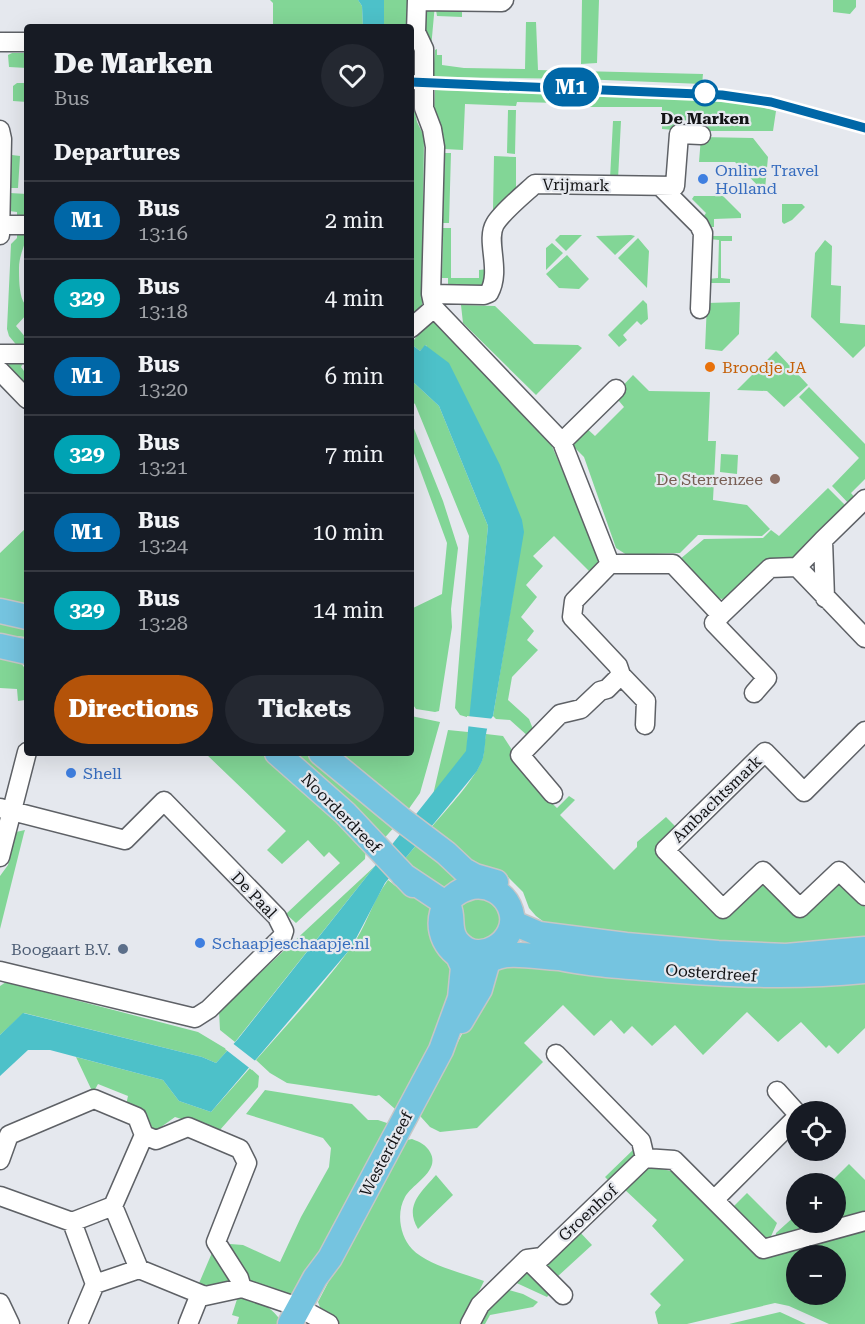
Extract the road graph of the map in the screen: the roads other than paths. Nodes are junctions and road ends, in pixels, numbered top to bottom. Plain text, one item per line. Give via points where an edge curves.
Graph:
1 (504, 0) edge
2 (417, 1) edge
3 (0, 42) edge
4 (24, 42) edge
5 (0, 130) edge
6 (701, 135) dead end
7 (660, 186) junction
8 (24, 225) edge
9 (0, 228) edge
10 (432, 301) junction
11 (700, 309) dead end
12 (414, 324) edge
13 (0, 354) edge
14 (24, 354) edge
15 (0, 371) edge
16 (616, 389) dead end
17 (24, 396) edge
18 (562, 442) junction
19 (865, 498) edge
20 (823, 540) junction
21 (610, 564) junction
22 (797, 567) junction
23 (825, 598) junction
24 (0, 611) edge
25 (24, 615) edge
26 (721, 615) junction
27 (865, 638) edge
28 (0, 646) edge
29 (24, 651) edge
30 (621, 675) junction
31 (754, 693) dead end
32 (645, 725) dead end
33 (865, 731) edge
34 (26, 756) edge
35 (280, 756) edge
36 (325, 756) edge
37 (553, 794) dead end
38 (6, 810) edge
39 (0, 856) edge
40 (473, 882) junction
41 (865, 896) edge
42 (444, 909) junction
43 (515, 912) junction
44 (561, 948) junction
45 (865, 949) edge
46 (485, 955) junction
47 (0, 971) edge
48 (865, 971) edge
49 (441, 1050) junction
50 (556, 1054) dead end
51 (777, 1091) dead end
52 (786, 1101) edge
53 (786, 1128) edge
54 (144, 1135) junction
55 (645, 1158) junction
56 (0, 1160) edge
57 (0, 1196) edge
58 (714, 1200) junction
59 (113, 1206) junction
60 (865, 1221) edge
61 (72, 1222) junction
62 (527, 1259) junction
63 (139, 1269) junction
64 (95, 1284) junction
65 (242, 1288) junction
66 (200, 1294) junction
67 (563, 1295) dead end
68 (0, 1303) edge
69 (304, 1320) edge
70 (10, 1324) edge
71 (78, 1324) edge
72 (188, 1324) edge
73 (470, 1324) edge

1 - 2 street
2 - 10 street via 416,32 424,49 424,108 435,147
3 - 4 street
5 - 9 street
6 - 7 street via 679,135 675,186
7 - 10 street, Vrijmark via 535,184 495,224 495,279 489,293
7 - 11 street via 703,233
8 - 9 street
10 - 12 street
10 - 18 street
13 - 14 street
15 - 17 street
16 - 18 street
18 - 21 street
19 - 20 street
20 - 22 street
20 - 23 street
21 - 26 street via 673,564
21 - 30 street via 574,601 572,617 618,666
22 - 23 street
22 - 26 street via 770,568
23 - 27 street
24 - 25 main road
26 - 31 street via 714,623 767,678
28 - 29 main road
30 - 32 street via 646,701
30 - 37 street via 581,709 560,714 520,755
33 - 41 street, Ambachtsmark via 804,792 765,752 665,850 723,909 763,871 800,908 839,871
34 - 38 street
35 - 42 main road, Noorderdreef via 338,807 403,875
36 - 40 main road, Noorderdreef via 464,870
38 - 39 street
38 - 47 street, De Paal via 125,840 164,801 277,917 284,931 205,1013 195,1018
40 - 42 main road
40 - 43 main road via 492,880 505,887
42 - 46 main road via 441,928 445,941
43 - 44 main road, Oosterdreef via 521,911
43 - 46 main road via 510,933
44 - 45 main road, Oosterdreef via 786,956
44 - 46 main road, Oosterdreef
44 - 48 main road, Oosterdreef via 613,966 737,976
46 - 49 main road, Westerdreef via 469,1010
46 - 49 main road, Westerdreef via 463,967 460,998
49 - 69 main road, Westerdreef via 330,1258 324,1282
50 - 55 street via 641,1141
51 - 52 street
53 - 58 street
54 - 56 street via 136,1117 94,1099 9,1135
54 - 59 street
54 - 65 street via 156,1140 188,1127 240,1149 247,1163 216,1242
55 - 58 street via 674,1160
55 - 62 street, Groenhof via 542,1257
57 - 61 street
58 - 60 street via 763,1249
59 - 61 street
59 - 63 street
61 - 64 street
62 - 67 street
62 - 73 street, Groenhof via 480,1305
63 - 64 street
63 - 66 street
64 - 71 street
65 - 66 street
65 - 69 street
66 - 72 street
68 - 70 street

